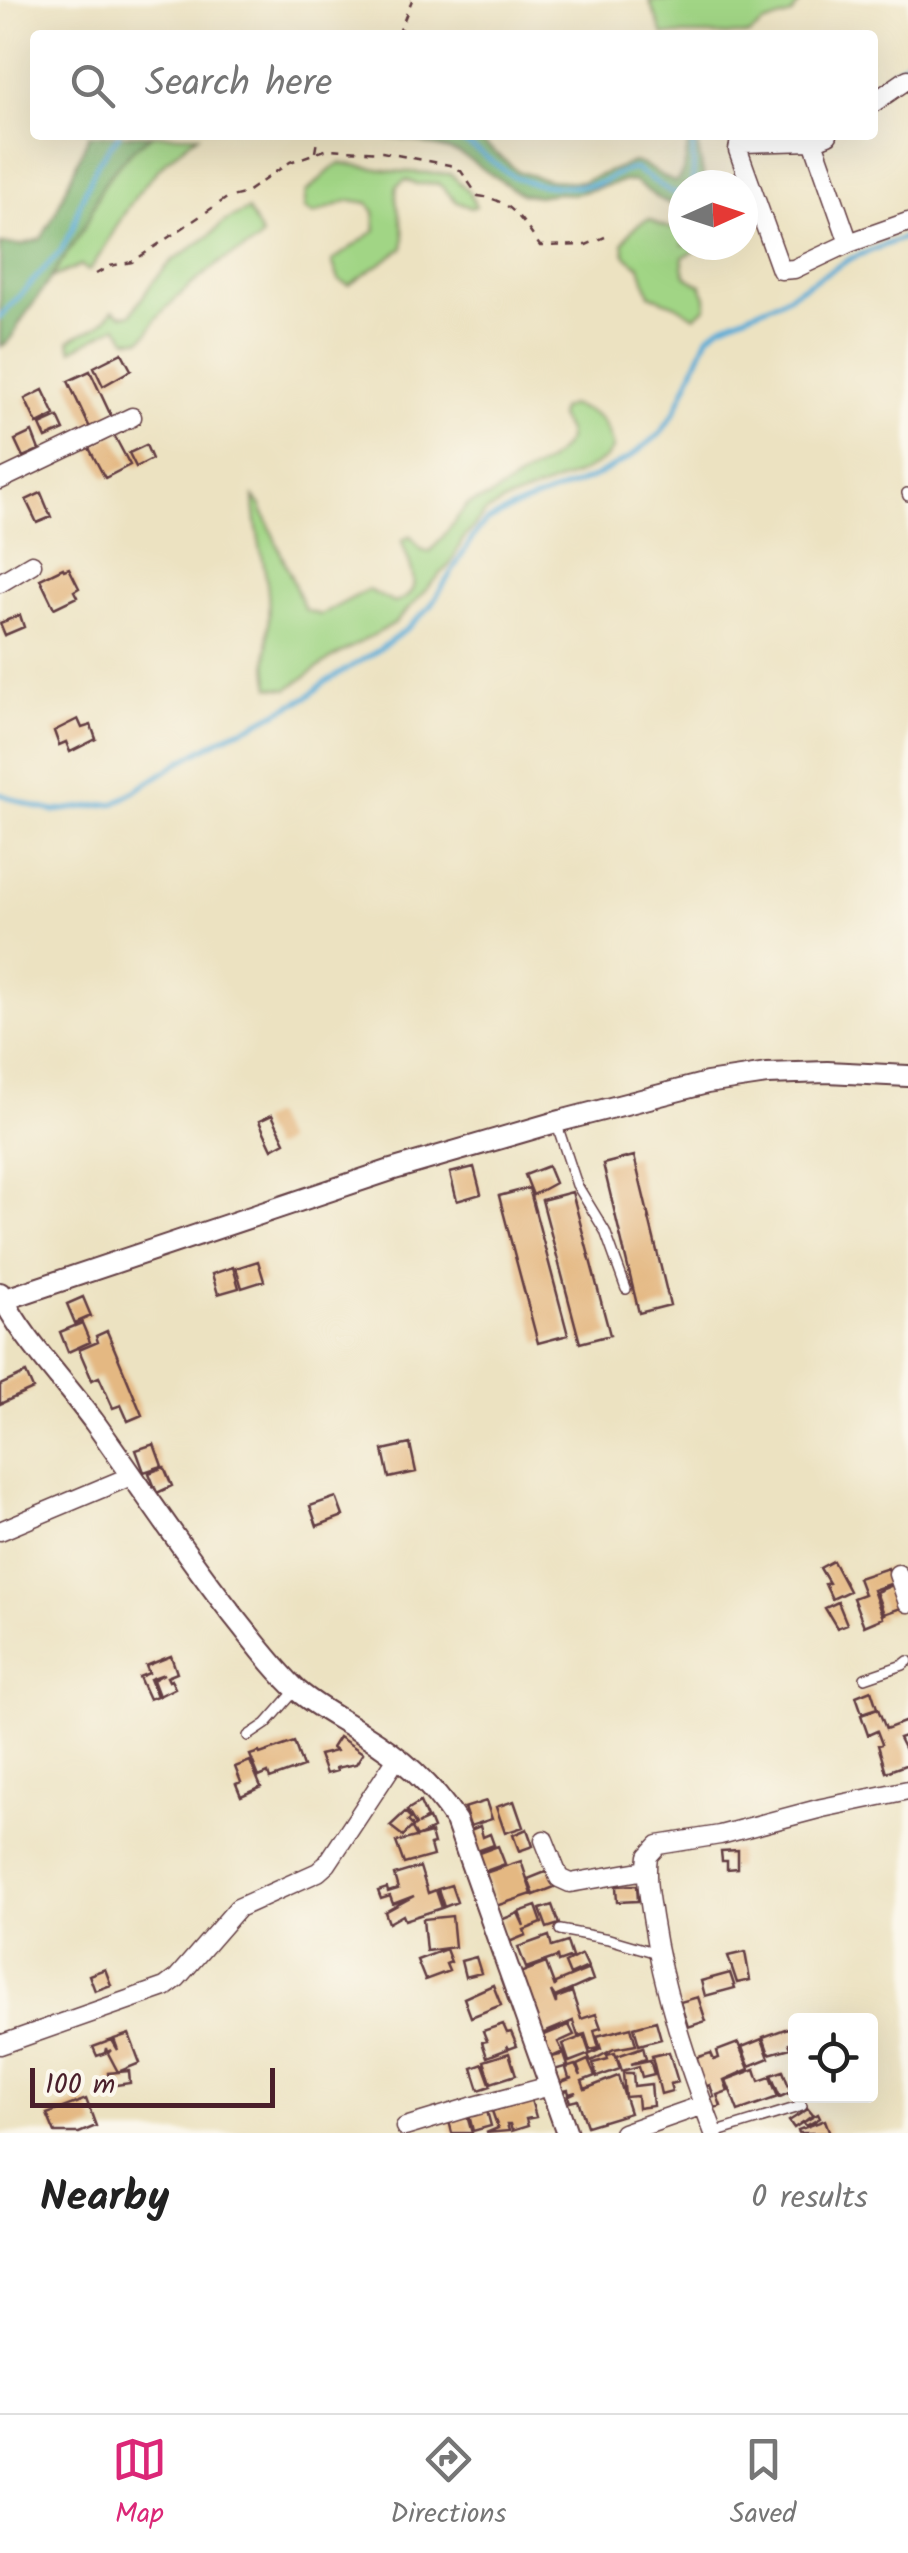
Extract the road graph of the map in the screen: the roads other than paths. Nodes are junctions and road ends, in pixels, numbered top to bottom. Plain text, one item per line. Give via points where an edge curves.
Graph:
1 (908, 79) edge
2 (878, 100) edge
3 (790, 140) edge
4 (821, 140) edge
5 (908, 222) edge
6 (848, 242) junction
7 (132, 418) dead end
8 (0, 480) edge
9 (32, 564) dead end
10 (0, 582) edge
11 (908, 1076) edge
12 (556, 1122) junction
13 (626, 1289) dead end
14 (2, 1297) edge
15 (130, 1476) junction
16 (0, 1530) edge
17 (898, 1574) dead end
18 (908, 1603) edge
19 (908, 1661) edge
20 (865, 1678) dead end
21 (296, 1689) junction
22 (248, 1736) dead end
23 (397, 1758) junction
24 (908, 1790) edge
25 (544, 1840) dead end
26 (646, 1870) junction
27 (560, 1930) dead end
28 (657, 1953) junction
29 (0, 2045) edge
30 (550, 2086) junction
31 (703, 2105) junction
32 (802, 2106) dead end
33 (405, 2128) dead end
34 (568, 2133) edge
35 (623, 2133) edge
36 (714, 2133) edge

1 - 2 street
3 - 6 street via 744,143 738,150 782,270
4 - 6 street
5 - 6 street
7 - 8 street
9 - 10 street
11 - 12 street via 767,1074
12 - 13 lane
12 - 14 street
14 - 15 street
15 - 16 street
15 - 21 street
17 - 18 street
19 - 20 lane
21 - 22 lane
21 - 23 street
23 - 29 street via 327,1864 238,1908 166,1987
23 - 30 street via 428,1782 456,1821
24 - 26 street via 658,1845
25 - 26 street via 564,1882
26 - 28 street
27 - 28 lane
28 - 31 street
30 - 33 street
30 - 34 street
31 - 35 street
31 - 36 street
32 - 36 lane

